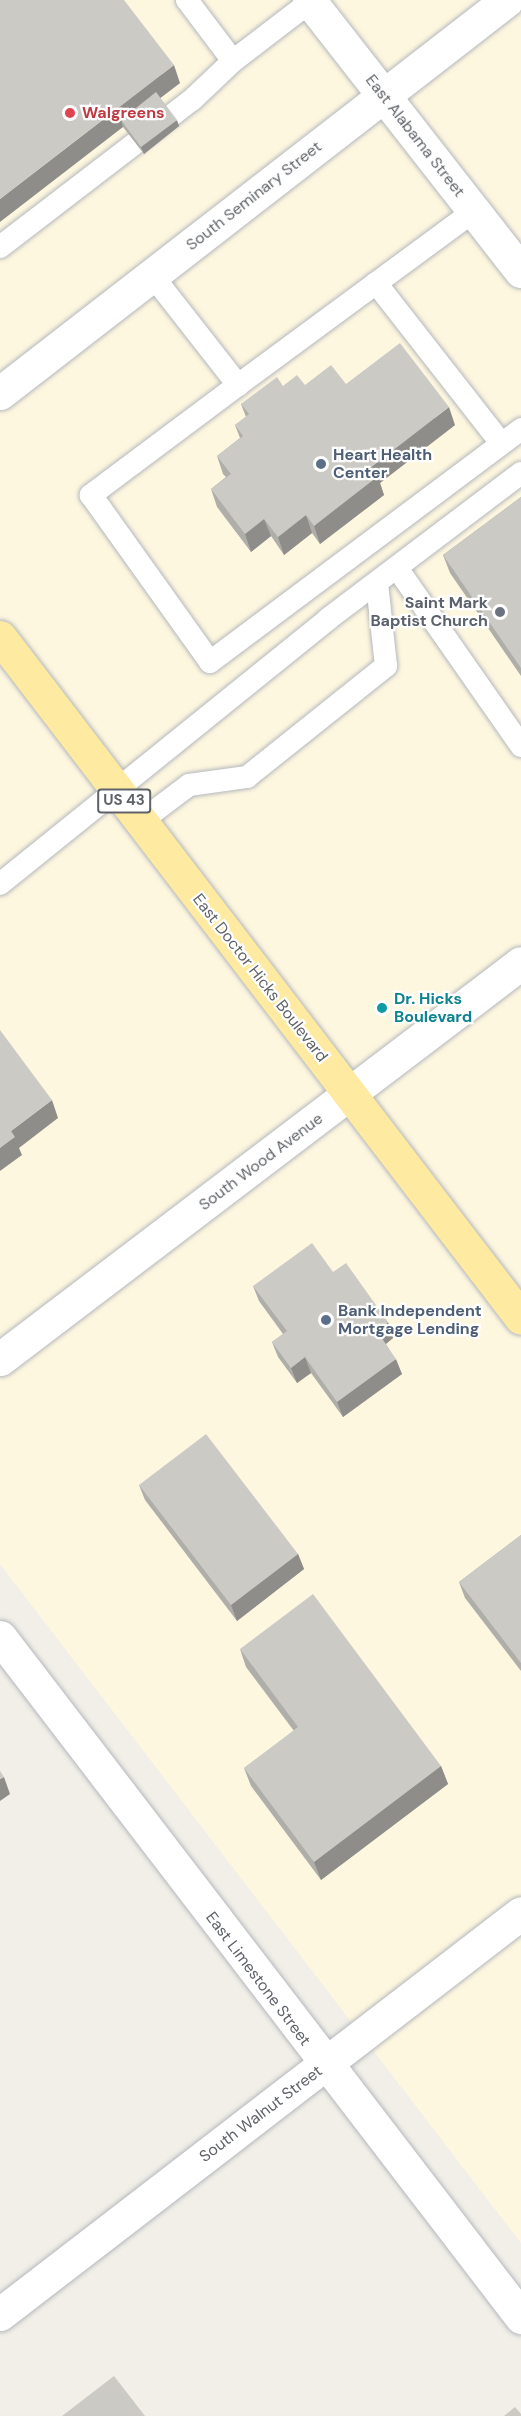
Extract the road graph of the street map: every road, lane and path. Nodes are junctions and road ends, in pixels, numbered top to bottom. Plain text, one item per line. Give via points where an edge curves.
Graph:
1 (187, 0) edge
2 (507, 0) edge
3 (309, 1) edge
4 (233, 61) junction
5 (384, 96) junction
6 (474, 211) junction
7 (0, 247) edge
8 (521, 271) edge
9 (152, 275) junction
10 (376, 283) junction
11 (238, 385) junction
12 (2, 387) edge
13 (521, 429) edge
14 (501, 443) junction
15 (521, 473) edge
16 (397, 568) junction
17 (377, 583) junction
18 (0, 637) edge
19 (521, 746) edge
20 (115, 790) junction
21 (140, 822) junction
22 (0, 884) edge
23 (521, 963) edge
24 (350, 1094) junction
25 (521, 1318) edge
26 (0, 1359) edge
27 (0, 1637) edge
28 (521, 1913) edge
29 (324, 2066) junction
30 (0, 2314) edge
31 (521, 2317) edge

1 - 4 lane
2 - 5 street, South Seminary Street
3 - 4 lane
3 - 5 street, East Alabama Street
4 - 7 lane via 194,99
5 - 6 street, East Alabama Street
5 - 9 street, South Seminary Street
6 - 8 street, East Alabama Street
6 - 10 lane
9 - 11 lane
9 - 12 street, South Seminary Street
10 - 11 lane
10 - 14 lane
11 - 14 lane via 91,495 210,662
13 - 14 lane
15 - 16 lane
16 - 17 lane
16 - 19 lane
17 - 20 lane
17 - 21 lane via 386,666 247,777 189,785
18 - 20 highway, East Doctor Hicks Boulevard / US 43
20 - 21 highway, East Doctor Hicks Boulevard / US 43
20 - 22 lane
21 - 24 highway, East Doctor Hicks Boulevard / US 43
23 - 24 street, South Wood Avenue
24 - 25 highway, East Doctor Hicks Boulevard / US 43
24 - 26 street, South Wood Avenue
27 - 29 street, East Limestone Street
28 - 29 street, South Walnut Street
29 - 30 street, South Walnut Street
29 - 31 street, East Limestone Street

